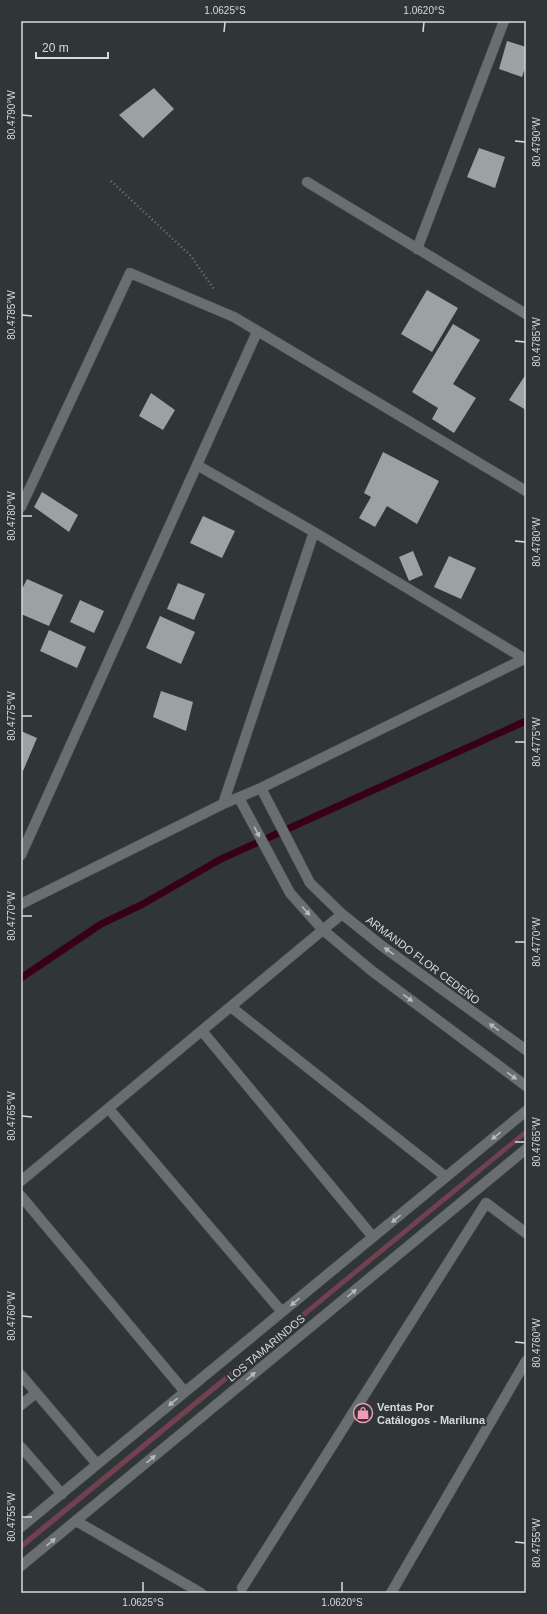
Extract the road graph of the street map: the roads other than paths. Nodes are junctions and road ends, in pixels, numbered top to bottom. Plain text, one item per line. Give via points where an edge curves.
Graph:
1 (504, 21) edge
2 (307, 182) dead end
3 (417, 249) junction
4 (526, 314) edge
5 (257, 332) junction
6 (197, 465) junction
7 (526, 491) edge
8 (21, 507) edge
9 (314, 532) junction
10 (526, 659) edge
11 (261, 788) junction
12 (239, 798) junction
13 (223, 804) junction
14 (21, 855) edge
15 (21, 904) edge
16 (342, 914) junction
17 (323, 930) junction
18 (231, 1007) junction
19 (202, 1031) junction
20 (526, 1050) edge
21 (526, 1086) edge
22 (109, 1109) junction
23 (526, 1111) edge
24 (526, 1149) edge
25 (446, 1177) junction
26 (21, 1182) edge
27 (21, 1196) edge
28 (526, 1234) edge
29 (373, 1237) junction
30 (282, 1312) junction
31 (526, 1361) edge
32 (21, 1375) edge
33 (185, 1392) junction
34 (36, 1393) junction
35 (21, 1405) edge
36 (21, 1447) edge
37 (97, 1464) junction
38 (62, 1494) junction
39 (76, 1521) junction
40 (23, 1523) edge
41 (21, 1566) edge
42 (242, 1588) dead end
43 (202, 1593) edge
44 (391, 1593) edge

1 - 3 street
2 - 3 street
3 - 4 street
5 - 6 street
5 - 7 street
5 - 8 street via 234,317 130,273
6 - 9 street
6 - 14 street
9 - 10 street
9 - 13 street
10 - 11 street
11 - 12 street
11 - 16 street, ARMANDO FLOR CEDEÑO via 310,883
12 - 13 street
12 -> 17 street via 290,893
13 - 15 street
16 - 17 street
20 -> 16 street, ARMANDO FLOR CEDEÑO
17 - 18 street
17 -> 21 street via 372,972
18 - 19 street
18 - 25 street
19 - 22 street
19 - 29 street
22 - 26 street
22 - 30 street
23 -> 25 street, LOS TAMARINDOS
39 -> 24 street, LOS TAMARINDOS
25 -> 29 street, LOS TAMARINDOS
27 - 33 street
28 - 42 street via 486,1203
29 -> 30 street, LOS TAMARINDOS
30 - 33 street, LOS TAMARINDOS
31 - 44 street
32 - 34 street
33 -> 37 street, LOS TAMARINDOS
34 - 35 street
34 - 37 street
36 - 38 street
37 - 38 street, LOS TAMARINDOS
38 - 40 street, LOS TAMARINDOS
41 -> 39 street, LOS TAMARINDOS
39 - 43 street

